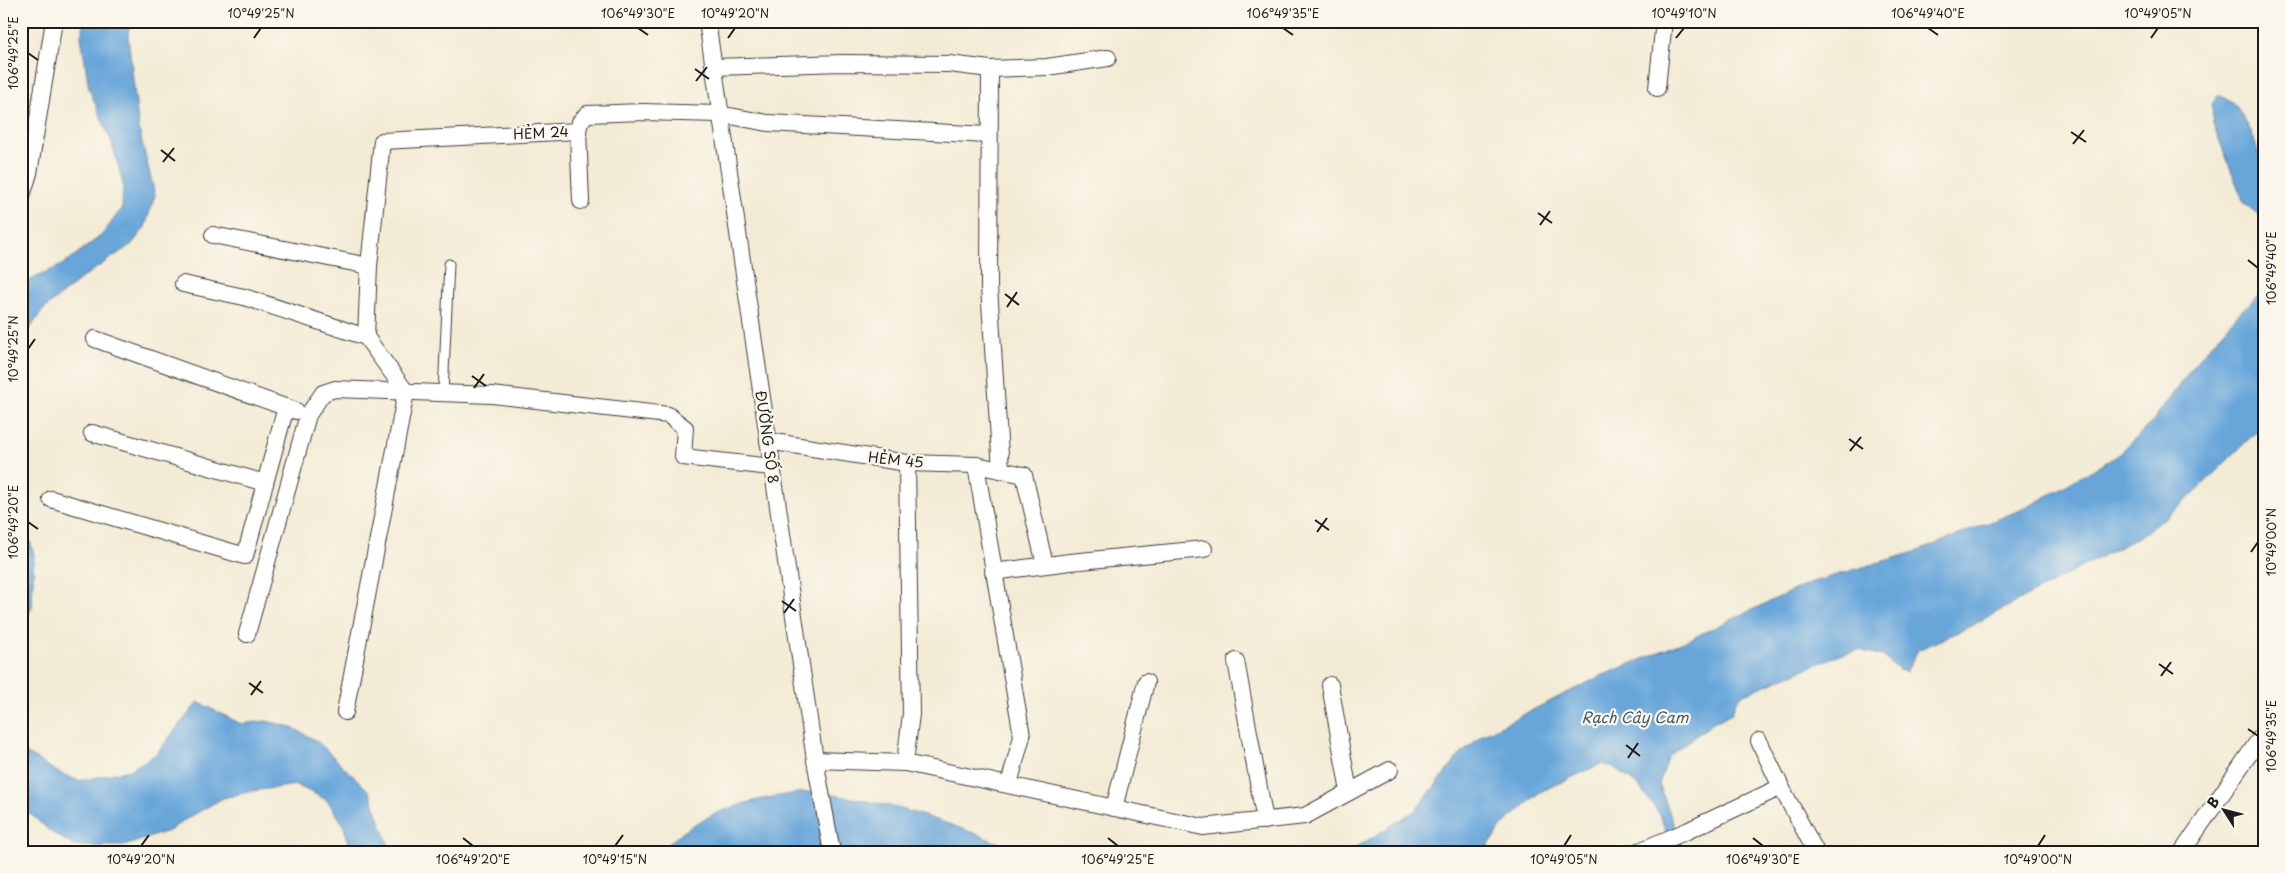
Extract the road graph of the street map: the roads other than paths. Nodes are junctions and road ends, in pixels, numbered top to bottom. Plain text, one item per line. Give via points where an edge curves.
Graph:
1 (54, 21) edge
2 (707, 21) edge
3 (1664, 21) edge
4 (1108, 58) dead end
5 (714, 67) junction
6 (990, 70) junction
7 (1656, 88) dead end
8 (719, 114) junction
9 (578, 130) junction
10 (988, 135) junction
11 (25, 172) edge
12 (21, 199) edge
13 (581, 201) dead end
14 (213, 235) dead end
15 (449, 264) dead end
16 (369, 266) junction
17 (183, 284) dead end
18 (366, 337) junction
19 (95, 339) dead end
20 (406, 392) junction
21 (443, 394) junction
22 (286, 407) junction
23 (308, 415) junction
24 (92, 433) dead end
25 (768, 441) junction
26 (907, 463) junction
27 (976, 465) junction
28 (771, 467) junction
29 (1000, 470) junction
30 (265, 483) junction
31 (51, 499) dead end
32 (1204, 549) dead end
33 (1045, 565) junction
34 (993, 572) junction
35 (247, 634) dead end
36 (1236, 661) dead end
37 (1146, 682) dead end
38 (1330, 685) dead end
39 (345, 712) dead end
40 (2265, 731) edge
41 (1759, 741) dead end
42 (905, 763) junction
43 (816, 766) junction
44 (1390, 770) dead end
45 (1009, 784) junction
46 (1781, 786) junction
47 (1349, 792) junction
48 (1114, 808) junction
49 (1265, 821) junction
50 (1664, 847) edge
51 (832, 852) edge
52 (1637, 852) edge
53 (1816, 852) edge
54 (2182, 852) edge

1 - 11 street
2 - 5 street, ĐƯỜNG SỐ 8
3 - 7 street
4 - 6 street via 1048,67
5 - 6 street via 842,62 949,64
5 - 8 street, ĐƯỜNG SỐ 8
6 - 10 street
8 - 9 street, HẺM 24 via 587,114
8 - 10 street via 768,123
8 - 25 street, ĐƯỜNG SỐ 8
9 - 13 street
9 - 16 street, HẺM 24 via 382,141
10 - 29 street via 989,287
11 - 12 street
14 - 16 street
15 - 21 lane
16 - 18 street
17 - 18 street via 244,297
18 - 20 street
19 - 22 street
20 - 21 street
20 - 23 street via 335,388 323,394
20 - 39 street
21 - 28 street via 492,395 668,416 685,428 683,458
22 - 23 street
22 - 30 street
23 - 35 street
24 - 30 street
25 - 26 street, HẺM 45
25 - 28 street, ĐƯỜNG SỐ 8
26 - 27 street, HẺM 45
26 - 42 street via 911,714
27 - 29 street, HẺM 45
27 - 34 street
28 - 43 street, ĐƯỜNG SỐ 8
29 - 33 street, HẺM 45 via 1024,475
30 - 31 street via 245,556
32 - 33 street
33 - 34 street
34 - 45 street via 1022,736
36 - 49 street
37 - 48 street
38 - 47 street
40 - 54 street
41 - 46 street
42 - 43 street
42 - 45 street
43 - 51 street, ĐƯỜNG SỐ 8
44 - 47 street
45 - 48 street
46 - 50 street via 1688,831
46 - 53 street
47 - 49 street via 1305,816
48 - 49 street via 1203,827
50 - 52 street

